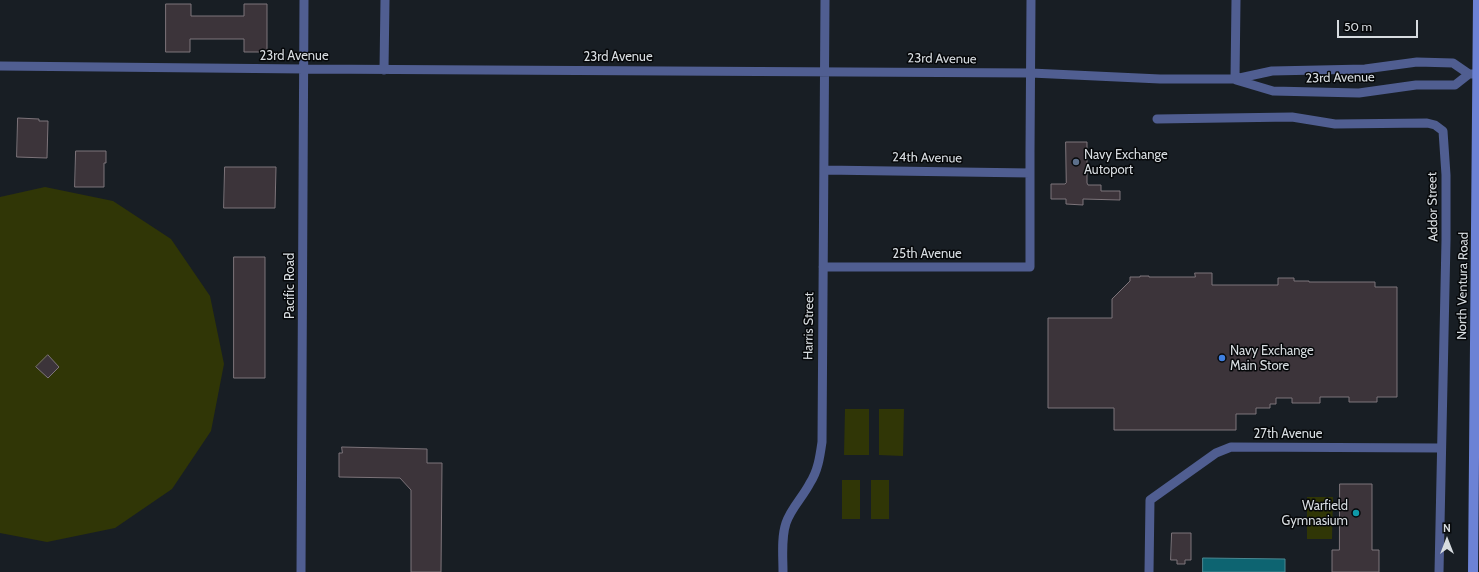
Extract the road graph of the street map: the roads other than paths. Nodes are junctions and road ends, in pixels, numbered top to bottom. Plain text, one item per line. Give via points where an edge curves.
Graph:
1 (304, 0) edge
2 (385, 0) edge
3 (825, 0) edge
4 (1032, 0) edge
5 (1236, 0) edge
6 (1478, 0) edge
7 (0, 66) edge
8 (304, 69) junction
9 (384, 70) junction
10 (824, 71) junction
11 (1031, 73) junction
12 (1475, 74) edge
13 (1235, 79) junction
14 (1157, 119) dead end
15 (824, 170) junction
16 (1030, 172) junction
17 (823, 267) junction
18 (1442, 448) junction
19 (301, 572) edge
20 (783, 572) edge
21 (1150, 572) edge
22 (1439, 572) edge
23 (1473, 572) edge
24 (1479, 572) edge

1 - 8 street, Pacific Road
2 - 9 street
3 - 10 street, Harris Street
4 - 11 street
5 - 13 street
6 - 12 main road, North Ventura Road
7 - 8 street, 23rd Avenue
8 - 9 street, 23rd Avenue
8 - 19 street, Pacific Road
9 - 10 street, 23rd Avenue
10 - 11 street, 23rd Avenue
10 - 15 street, Harris Street
11 - 13 street, 23rd Avenue via 1160,79
11 - 16 street
12 - 13 street, 23rd Avenue via 1453,63 1416,62 1365,69 1272,71
12 - 13 street, 23rd Avenue via 1455,85 1416,85 1360,93 1273,91
12 - 23 main road, North Ventura Road
14 - 18 street, Addor Street via 1292,117 1335,124 1426,123 1435,125 1443,131 1446,240
15 - 16 street, 24th Avenue
15 - 17 street, Harris Street
16 - 17 street, 25th Avenue via 1030,267
17 - 20 street, Harris Street via 820,458 810,483 786,523
18 - 21 street, 27th Avenue via 1231,447 1216,453 1150,500
18 - 22 street, Addor Street
23 - 24 street

